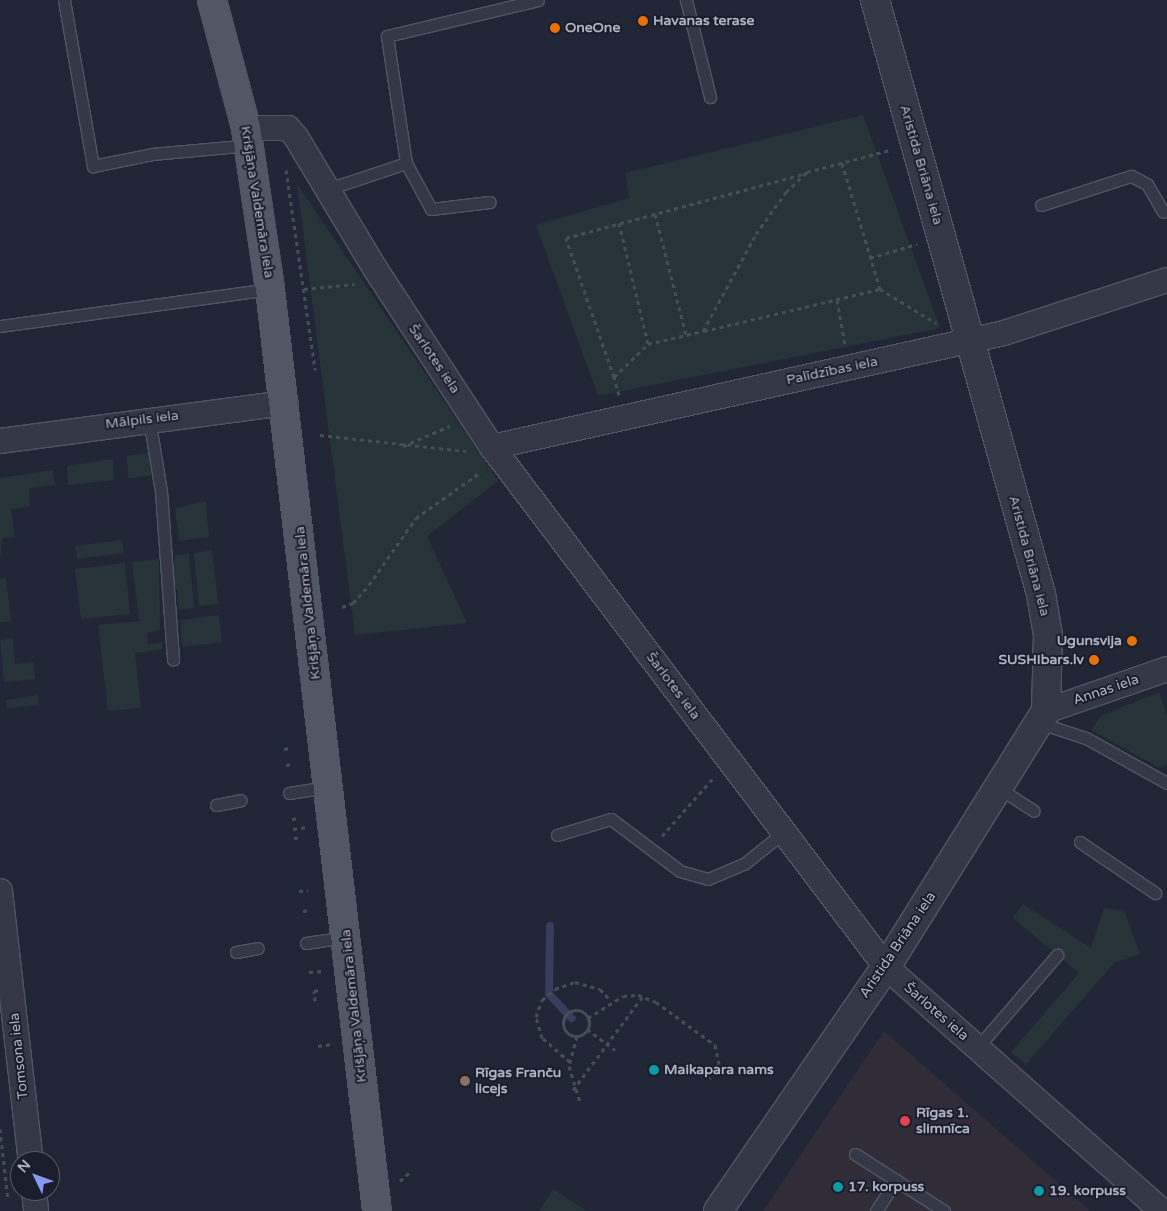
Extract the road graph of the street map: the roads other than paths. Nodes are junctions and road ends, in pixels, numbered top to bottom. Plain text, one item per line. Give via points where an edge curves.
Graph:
1 (64, 0) edge
2 (212, 0) edge
3 (538, 0) edge
4 (686, 0) edge
5 (875, 0) edge
6 (710, 97) dead end
7 (248, 137) junction
8 (406, 163) junction
9 (328, 189) junction
10 (490, 202) dead end
11 (1040, 205) dead end
12 (1163, 212) dead end
13 (1167, 280) edge
14 (270, 289) junction
15 (0, 326) edge
16 (969, 341) junction
17 (285, 403) junction
18 (149, 418) junction
19 (0, 441) edge
20 (488, 449) junction
21 (173, 660) dead end
22 (1167, 669) edge
23 (1043, 717) junction
24 (1167, 783) edge
25 (329, 787) junction
26 (1000, 789) junction
27 (289, 794) dead end
28 (241, 800) dead end
29 (216, 805) dead end
30 (1034, 811) dead end
31 (784, 832) junction
32 (557, 835) dead end
33 (1080, 842) dead end
34 (0, 891) edge
35 (1155, 893) dead end
36 (346, 938) junction
37 (306, 943) dead end
38 (258, 948) dead end
39 (236, 952) dead end
40 (1057, 955) dead end
41 (886, 967) junction
42 (977, 1048) junction
43 (30, 1151) edge
44 (855, 1154) dead end
45 (896, 1180) junction
46 (377, 1211) edge
47 (718, 1211) edge
48 (876, 1211) edge
49 (944, 1211) edge
50 (1162, 1211) edge

1 - 7 lane via 93,166
2 - 7 main road, Krišjāņa Valdemāra iela
3 - 8 lane via 387,36
4 - 6 lane
5 - 16 street, Aristida Briāna iela
7 - 9 street, Šarlotes iela via 267,124 288,128
7 - 14 main road, Krišjāņa Valdemāra iela
8 - 9 lane
8 - 10 lane via 431,210
9 - 20 street, Šarlotes iela
11 - 12 lane via 1131,176 1147,184
13 - 16 street, Palīdzības iela
14 - 15 lane
14 - 17 main road, Krišjāņa Valdemāra iela
16 - 20 street, Palīdzības iela
16 - 23 street, Aristida Briāna iela via 1041,594 1048,635
17 - 18 street, Mālpils iela
17 - 25 main road, Krišjāņa Valdemāra iela
18 - 19 street, Mālpils iela
18 - 21 lane via 161,491
20 - 31 street, Šarlotes iela
22 - 23 street, Annas iela
23 - 24 lane
23 - 26 street, Aristida Briāna iela
25 - 27 lane
25 - 36 main road, Krišjāņa Valdemāra iela
26 - 30 lane
26 - 41 street, Aristida Briāna iela
28 - 29 lane
31 - 32 lane via 744,864 708,879 680,871 611,819
31 - 41 street, Šarlotes iela
33 - 35 lane
34 - 43 street, Tomsona iela
36 - 37 lane
36 - 46 main road, Krišjāņa Valdemāra iela
38 - 39 lane
40 - 42 lane
41 - 42 street, Šarlotes iela
41 - 47 street, Aristida Briāna iela
42 - 50 street, Šarlotes iela
44 - 45 lane
45 - 48 lane
45 - 49 lane

